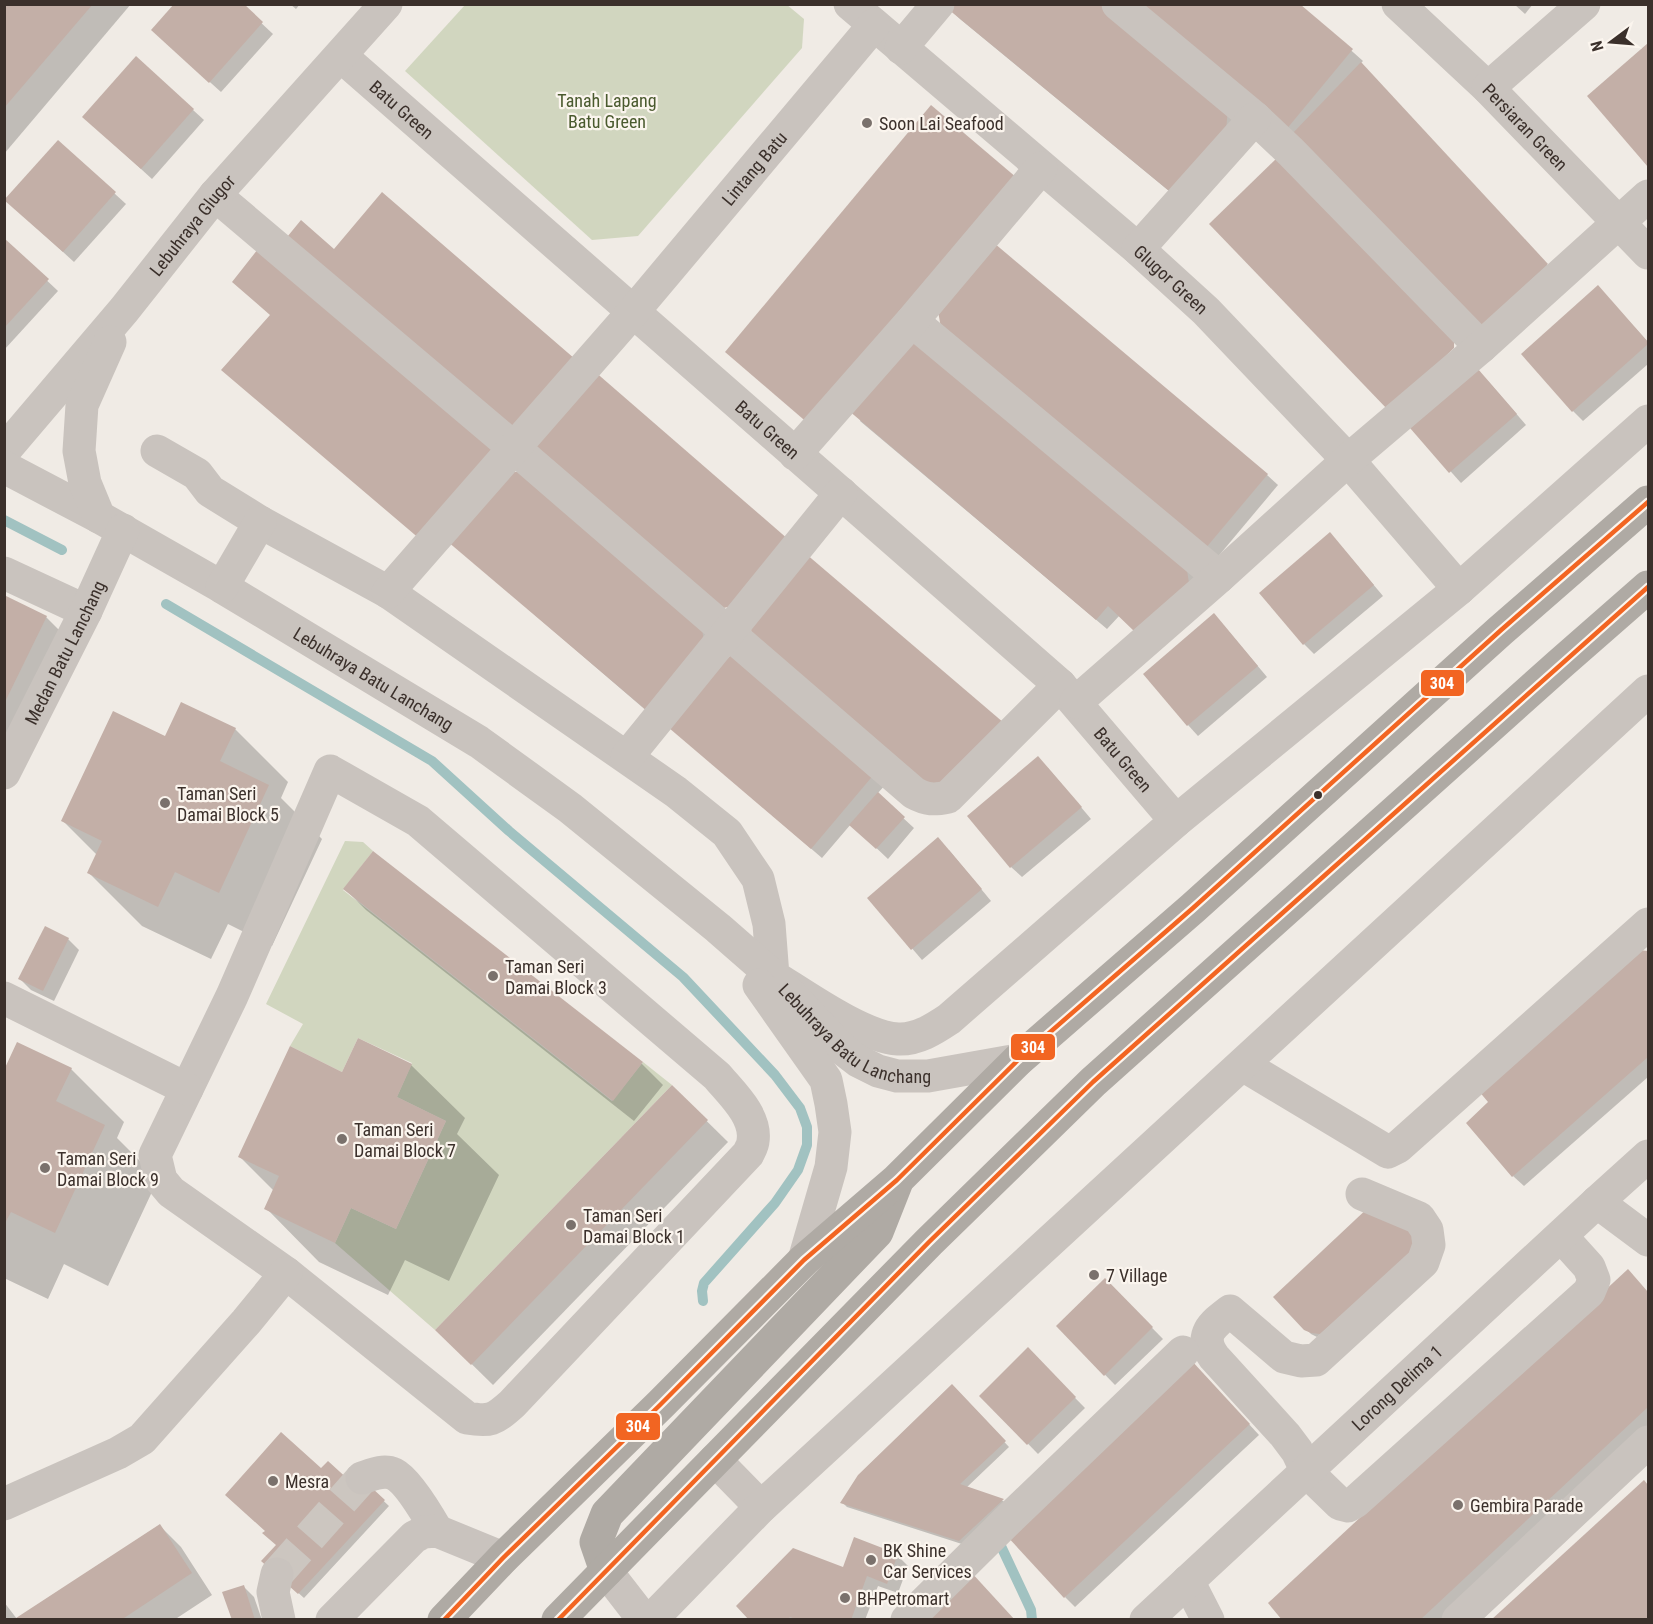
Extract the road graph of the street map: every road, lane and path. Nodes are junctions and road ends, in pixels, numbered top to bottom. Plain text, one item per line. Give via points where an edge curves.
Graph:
1 (386, 4) edge
2 (938, 4) edge
3 (1118, 4) edge
4 (1398, 4) edge
5 (1584, 4) edge
6 (862, 15) edge
7 (902, 48) junction
8 (341, 56) junction
9 (1488, 88) junction
10 (1255, 118) junction
11 (1041, 168) junction
12 (215, 195) junction
13 (1648, 196) edge
14 (1619, 221) junction
15 (1138, 249) junction
16 (1648, 253) edge
17 (124, 310) junction
18 (633, 312) junction
19 (912, 321) junction
20 (1481, 347) junction
21 (1648, 422) edge
22 (514, 448) junction
23 (4, 451) edge
24 (157, 451) dead end
25 (795, 454) junction
26 (1348, 460) junction
27 (4, 467) edge
28 (841, 494) junction
29 (1648, 502) edge
30 (260, 522) junction
31 (111, 524) junction
32 (4, 573) edge
33 (1219, 577) junction
34 (222, 587) junction
35 (1648, 587) edge
36 (1459, 589) junction
37 (388, 592) junction
38 (86, 611) junction
39 (727, 632) junction
40 (1648, 691) edge
41 (1068, 693) junction
42 (627, 757) junction
43 (8, 759) edge
44 (1176, 821) junction
45 (1648, 925) edge
46 (718, 928) junction
47 (773, 976) junction
48 (4, 998) edge
49 (1018, 1060) junction
50 (1243, 1065) junction
51 (187, 1089) junction
52 (1648, 1156) edge
53 (897, 1180) junction
54 (1362, 1194) dead end
55 (1598, 1202) junction
56 (1561, 1236) junction
57 (1648, 1240) edge
58 (804, 1260) junction
59 (286, 1273) junction
60 (1183, 1352) dead end
61 (1643, 1458) edge
62 (715, 1460) junction
63 (1307, 1472) junction
64 (362, 1479) tunnel mouth
65 (4, 1504) edge
66 (761, 1507) junction
67 (437, 1531) junction
68 (503, 1558) junction
69 (606, 1571) junction
70 (277, 1574) tunnel mouth
71 (1188, 1581) junction
72 (279, 1620) edge
73 (332, 1620) edge
74 (444, 1620) edge
75 (558, 1620) edge
76 (644, 1620) edge
77 (651, 1620) edge
78 (907, 1620) edge
79 (1146, 1620) edge
80 (1208, 1620) edge
81 (1458, 1620) edge

1 - 8 street, Lebuhraya Glugor
2 - 7 street
3 - 10 street
4 - 9 street, Persiaran Green
5 - 9 street
6 - 7 street, Glugor Green
6 - 18 street, Lintang Batu
7 - 11 street, Glugor Green
8 - 12 street, Lebuhraya Glugor
8 - 18 street, Batu Green
9 - 14 street, Persiaran Green
10 - 15 street
10 - 20 street
11 - 15 street, Glugor Green
11 - 19 street
12 - 17 street, Lebuhraya Glugor
12 - 22 street
13 - 14 street
14 - 16 street, Persiaran Green
14 - 20 street
15 - 26 street, Glugor Green via 1206,311
17 - 23 street, Lebuhraya Glugor
17 - 31 street via 82,405 79,451 85,483
18 - 22 street, Lintang Batu
18 - 25 street, Batu Green
19 - 25 street
19 - 33 street
20 - 26 street
21 - 36 street
22 - 37 street, Lintang Batu
22 - 39 street
24 - 30 street via 197,474 210,491
25 - 28 street, Batu Green
26 - 33 street
26 - 36 street, Glugor Green
27 - 31 street, Lebuhraya Batu Lanchang
28 - 39 street
28 - 41 street, Batu Green
29 - 49 highway
30 - 34 street
30 - 37 street
31 - 34 street, Lebuhraya Batu Lanchang
31 - 38 street, Medan Batu Lanchang
32 - 38 street
33 - 41 street
34 - 46 street, Lebuhraya Batu Lanchang via 479,742 570,808
35 - 62 highway via 1093,1082
36 - 44 street
37 - 42 street
38 - 43 street, Medan Batu Lanchang
39 - 41 street via 914,794 926,799 948,796
39 - 42 street
40 - 50 street
41 - 44 street, Batu Green
42 - 47 street via 726,833 759,879 769,924
44 - 47 street via 927,1034 898,1039 870,1032
45 - 50 street via 1388,1152
46 - 47 street, Lebuhraya Batu Lanchang
46 - 58 street, Lebuhraya Batu Lanchang via 826,1080 835,1132 831,1167
47 - 49 street, Lebuhraya Batu Lanchang via 841,1048 878,1071 897,1076 928,1076
48 - 51 street
49 - 53 highway
50 - 66 street
51 - 59 street via 155,1155 161,1180 171,1192
51 - 59 street via 330,771 418,820 717,1076 744,1109 753,1127 748,1154 513,1404 485,1421 467,1418
52 - 55 street, Lorong Delima 1
53 - 58 highway
53 - 69 highway via 877,1232 607,1514 596,1542
54 - 63 street via 1419,1218 1427,1230 1429,1245 1423,1262 1316,1360 1284,1357 1230,1311 1210,1329 1206,1340 1209,1350 1285,1435
55 - 56 street, Lorong Delima 1
55 - 57 street
56 - 63 street, Lorong Delima 1
56 - 63 street via 1589,1267 1594,1280 1589,1292 1356,1502 1340,1504
58 - 68 highway
59 - 65 street via 141,1438 118,1453
60 - 78 street
61 - 81 street
62 - 66 street
62 - 69 highway
63 - 71 street, Lorong Delima 1
64 - 67 street via 376,1473 394,1474 422,1505
66 - 77 street
67 - 68 street
67 - 73 street via 414,1537
68 - 74 highway
69 - 75 highway
69 - 76 street
70 - 72 street via 273,1592
71 - 79 street, Lorong Delima 1
71 - 80 street

